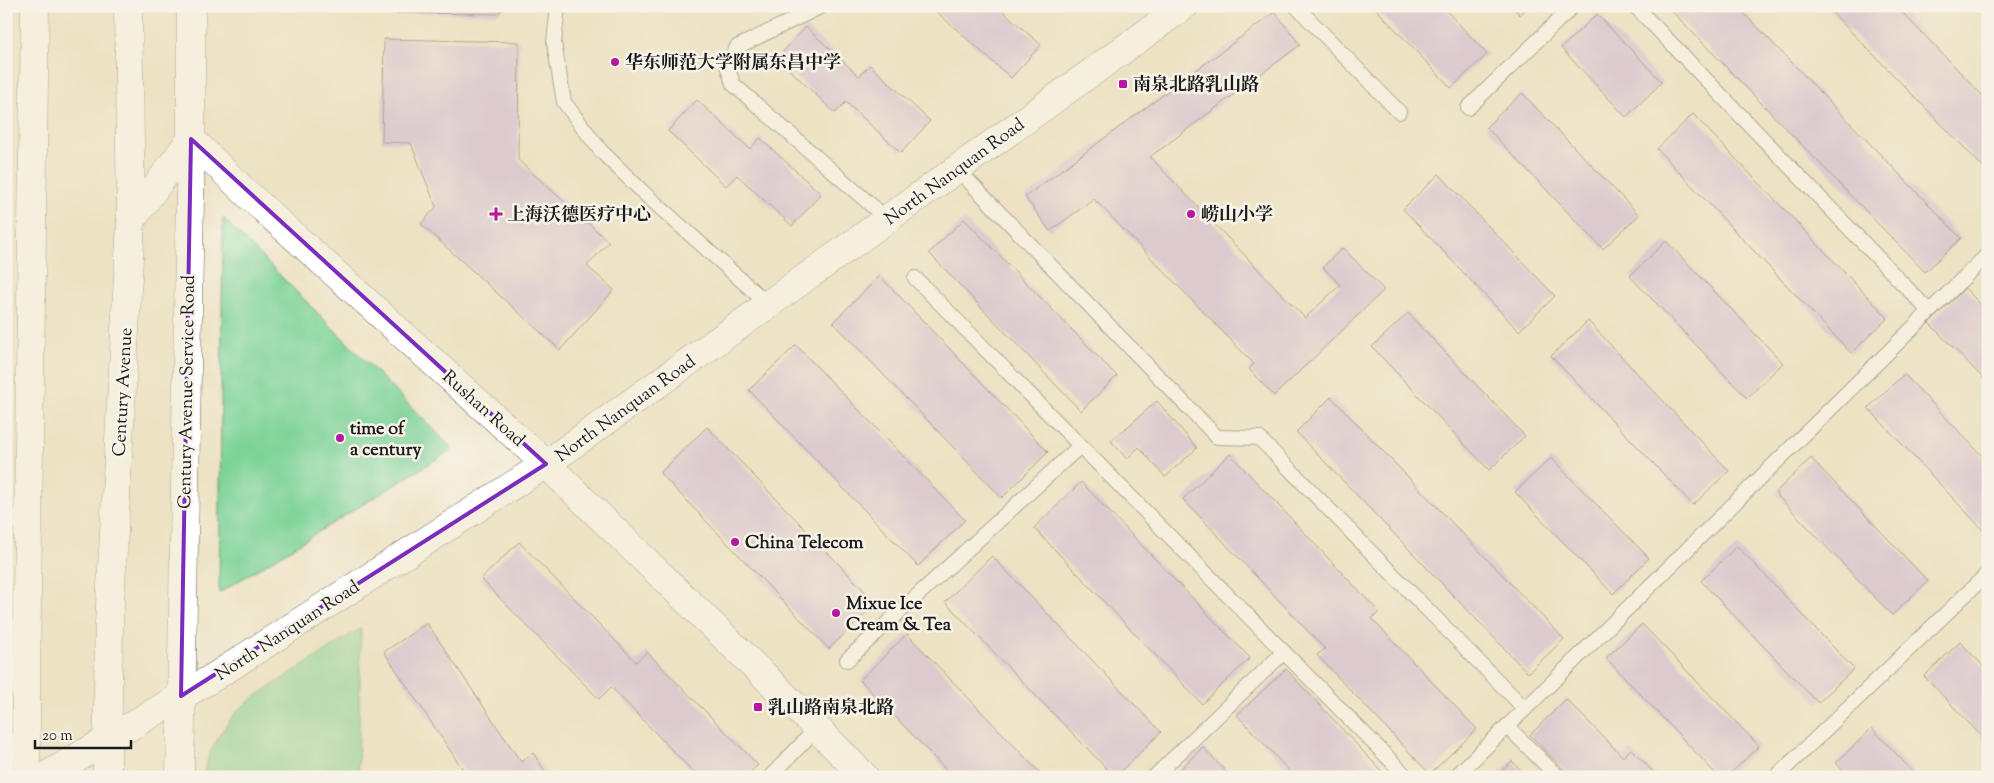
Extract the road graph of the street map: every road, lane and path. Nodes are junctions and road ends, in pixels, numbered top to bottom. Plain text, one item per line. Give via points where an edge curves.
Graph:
1 (36, 6) edge
2 (128, 6) edge
3 (191, 6) edge
4 (558, 6) edge
5 (822, 6) edge
6 (1184, 6) edge
7 (1296, 6) edge
8 (1573, 6) edge
9 (1642, 9) edge
10 (1468, 108) dead end
11 (1399, 112) dead end
12 (191, 139) junction
13 (957, 169) junction
14 (887, 219) junction
15 (131, 221) junction
16 (1988, 254) edge
17 (915, 278) dead end
18 (768, 304) junction
19 (1929, 311) junction
20 (1080, 446) junction
21 (546, 464) junction
22 (1988, 573) edge
23 (1284, 652) junction
24 (847, 660) dead end
25 (181, 696) junction
26 (1525, 709) junction
27 (1507, 726) junction
28 (817, 728) junction
29 (107, 740) junction
30 (26, 777) edge
31 (44, 777) edge
32 (107, 777) edge
33 (180, 777) edge
34 (770, 777) edge
35 (865, 777) edge
36 (1154, 777) edge
37 (1406, 777) edge
38 (1456, 777) edge
39 (1558, 777) edge
40 (1776, 777) edge

1 - 30 street
2 - 15 street, Century Avenue
3 - 12 street, Century Avenue Service Road
4 - 18 lane via 554,43 564,102 601,152
5 - 14 lane via 737,48 727,65 732,84
6 - 13 street, North Nanquan Road
7 - 11 lane
8 - 10 lane
9 - 19 lane
12 - 15 street
12 - 21 street, Rushan Road via 244,191
12 - 25 street, Century Avenue Service Road
13 - 14 street, North Nanquan Road
13 - 26 lane via 1217,437 1259,438
14 - 18 street, North Nanquan Road
15 - 29 street, Century Avenue via 109,623
16 - 19 lane
17 - 20 lane
18 - 21 street, North Nanquan Road
19 - 26 lane
20 - 23 lane
20 - 24 lane
21 - 25 street, North Nanquan Road
21 - 28 street, Rushan Road
22 - 40 lane
23 - 36 lane
23 - 37 lane
25 - 29 street, North Nanquan Road
25 - 33 street, Century Avenue Service Road
26 - 27 lane
27 - 38 lane
27 - 39 lane
28 - 34 lane
28 - 35 street, Rushan Road
29 - 31 street, North Nanquan Road
29 - 32 street, Century Avenue

